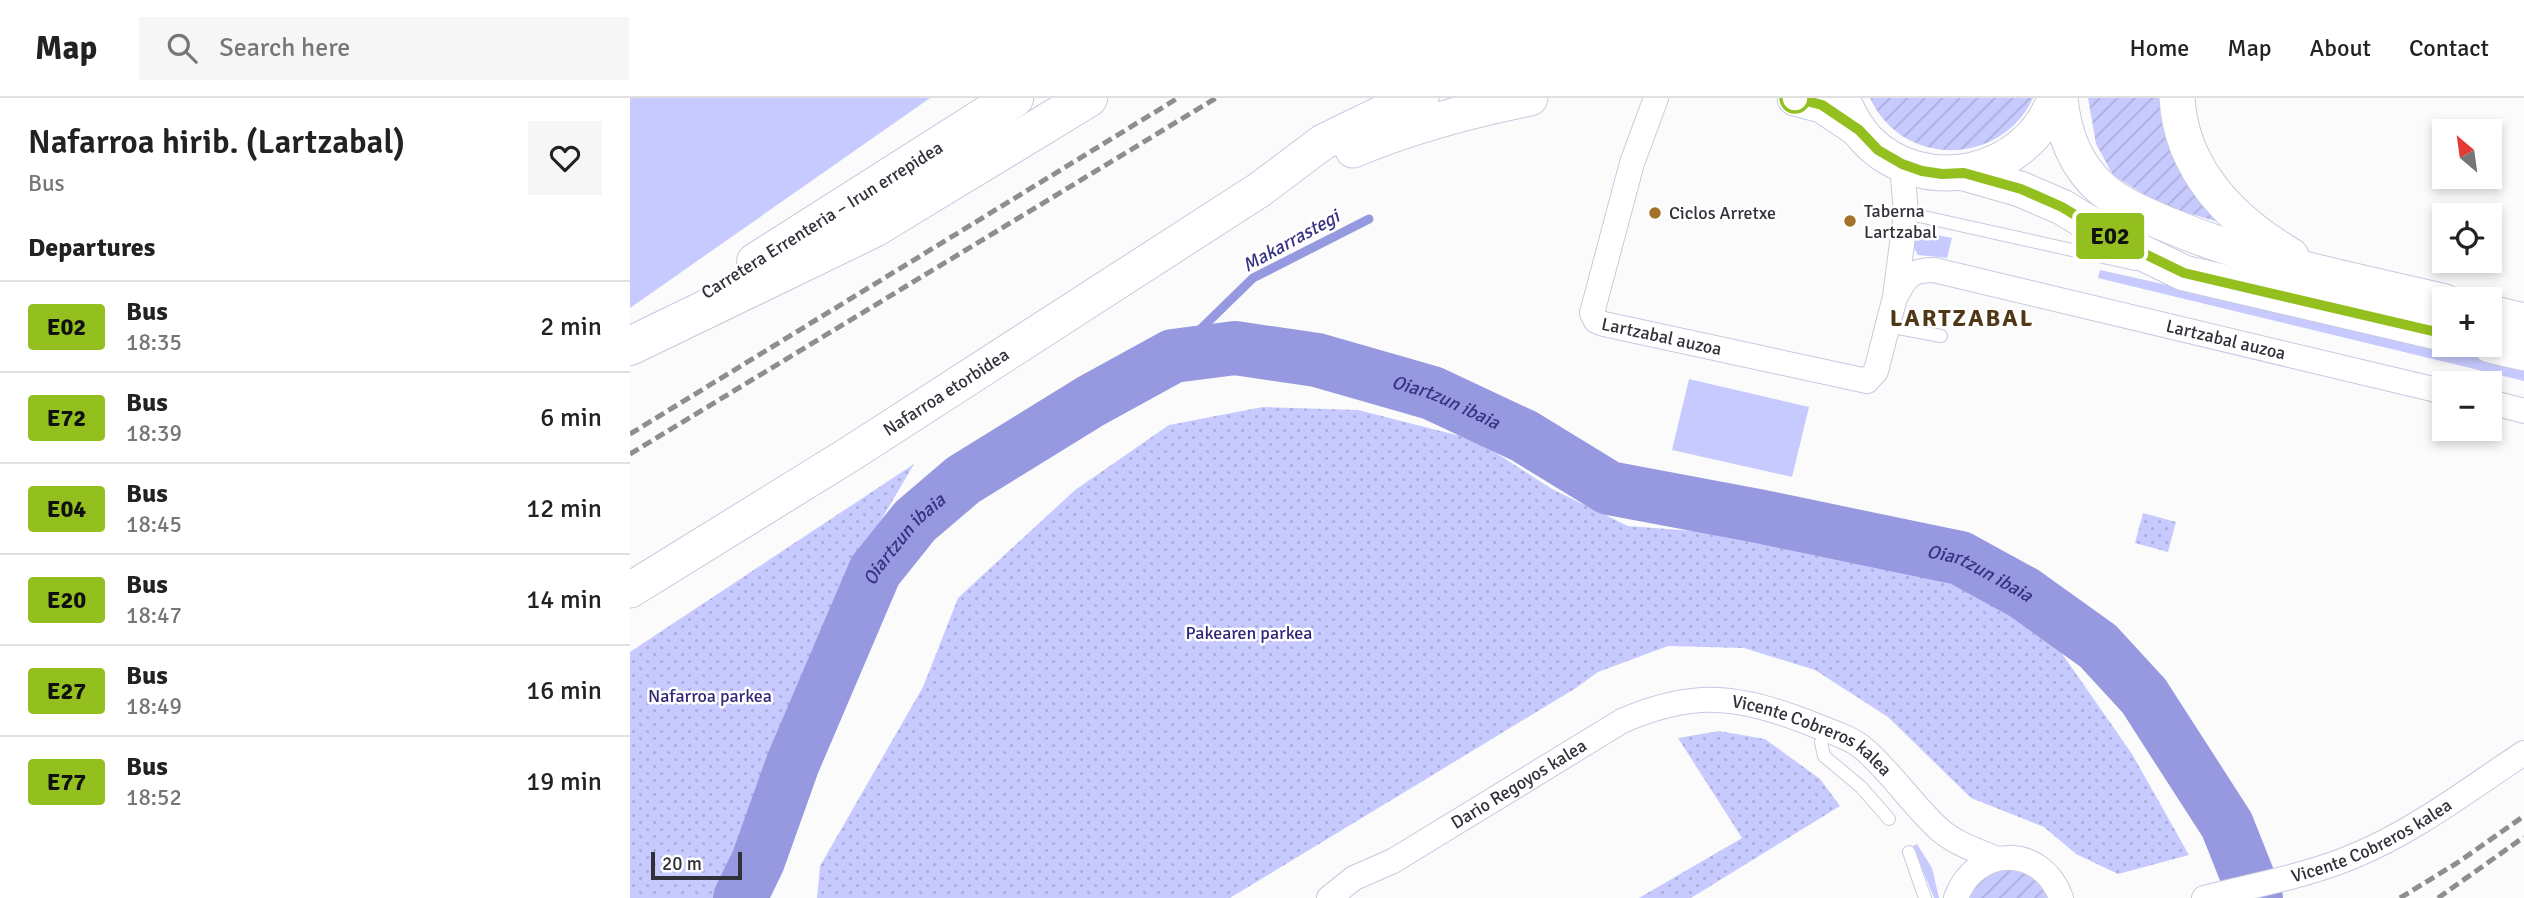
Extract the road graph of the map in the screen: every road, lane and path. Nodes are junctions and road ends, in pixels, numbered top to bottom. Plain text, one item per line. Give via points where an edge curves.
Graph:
1 (1014, 98) edge
2 (1088, 98) edge
3 (1421, 98) edge
4 (1530, 98) edge
5 (1656, 98) edge
6 (1795, 98) edge
7 (1842, 98) edge
8 (2057, 98) edge
9 (2177, 98) edge
10 (1859, 130) junction
11 (1902, 164) junction
12 (1964, 173) junction
13 (1259, 190) junction
14 (1906, 213) junction
15 (2184, 273) junction
16 (2339, 277) junction
17 (1895, 297) junction
18 (2432, 299) edge
19 (2524, 307) edge
20 (2502, 311) edge
21 (2502, 316) edge
22 (2524, 321) edge
23 (1888, 326) junction
24 (2432, 331) edge
25 (1941, 336) dead end
26 (630, 344) edge
27 (2502, 348) edge
28 (2524, 353) edge
29 (2432, 388) edge
30 (2502, 405) edge
31 (2524, 411) edge
32 (630, 590) edge
33 (1719, 699) joint
34 (1827, 730) junction
35 (2524, 753) edge
36 (1889, 819) dead end
37 (1909, 852) dead end
38 (1997, 859) junction
39 (2065, 894) edge
40 (1329, 898) edge
41 (1925, 898) edge
42 (1956, 898) edge
43 (2204, 898) edge

1 - 26 main road, Carretera Errenteria – Irun errepidea
2 - 26 main road via 874,229
3 - 13 main road, Nafarroa etorbidea via 1323,142
4 - 13 main road, Nafarroa etorbidea via 1387,136
5 - 23 street, Lartzabal auzoa via 1632,163 1592,313 1597,321 1867,381 1876,371
6 - 10 main road via 1822,105
7 - 10 main road
8 - 12 main road via 2025,144 1986,168
8 - 16 main road via 2077,158 2087,174 2114,198 2208,241
9 - 16 main road via 2180,125 2198,169 2228,210 2275,246
10 - 11 main road via 1878,150
11 - 12 main road via 1942,174
11 - 14 street, Lartzabal auzoa
12 - 15 main road via 2052,202
13 - 32 main road, Nafarroa etorbidea
14 - 15 lane
14 - 17 street, Lartzabal auzoa
15 - 24 main road
16 - 18 main road
17 - 23 street, Lartzabal auzoa
17 - 29 street, Lartzabal auzoa via 1903,281 1916,270 1934,270
19 - 20 street
21 - 22 main road
23 - 25 lane
27 - 28 main road
30 - 31 street
33 - 34 street, Vicente Cobreros kalea via 1754,704
33 - 40 street, Dario Regoyos kalea via 1663,706 1622,721 1393,861 1354,878
34 - 36 lane via 1821,741 1824,757 1861,787
34 - 38 street, Vicente Cobreros kalea via 1861,746 1941,831
35 - 43 street, Vicente Cobreros kalea via 2393,837 2354,856
37 - 41 lane
38 - 39 street, Vicente Cobreros kalea via 2026,860 2049,875
38 - 42 street via 1970,873

